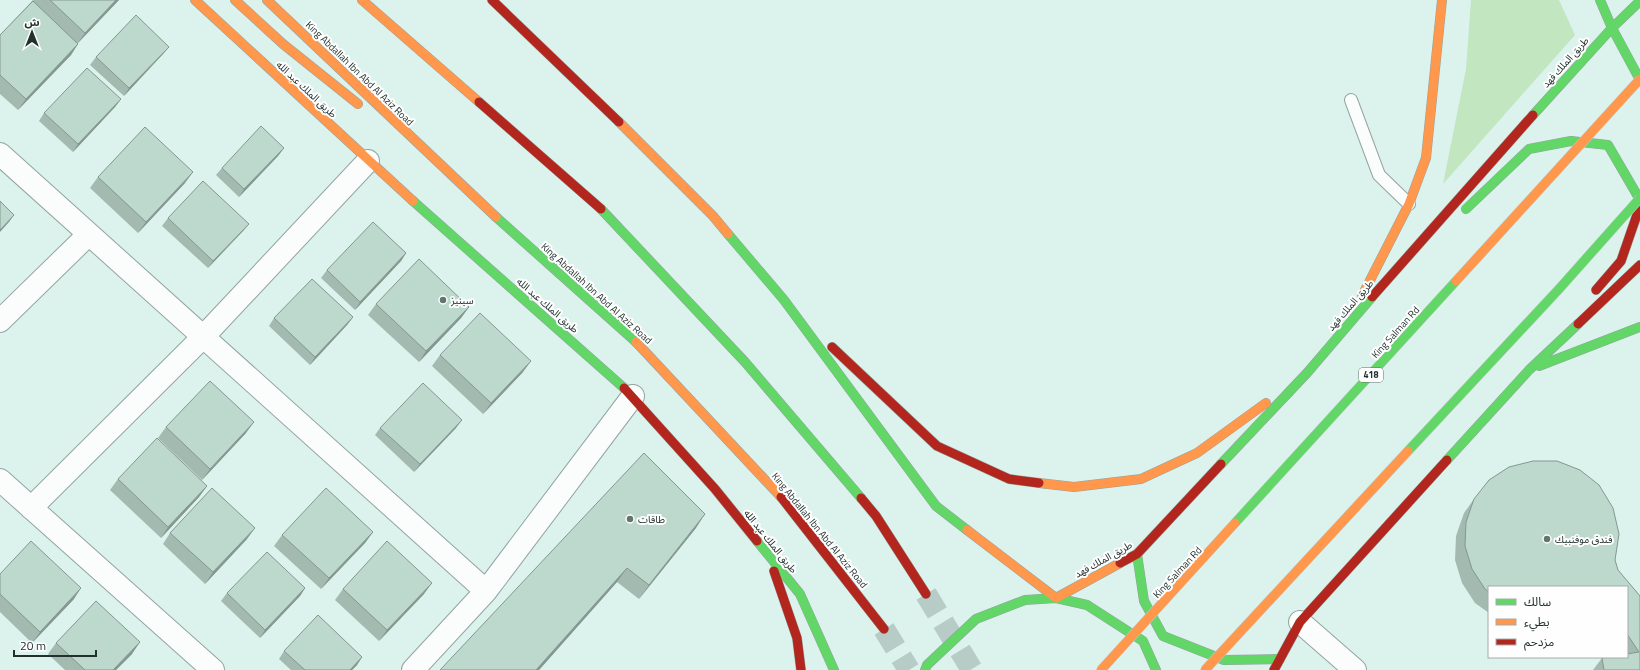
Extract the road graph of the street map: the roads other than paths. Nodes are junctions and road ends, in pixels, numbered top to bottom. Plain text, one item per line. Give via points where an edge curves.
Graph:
1 (195, 0) edge
2 (235, 0) edge
3 (267, 0) edge
4 (362, 0) edge
5 (371, 0) edge
6 (492, 0) edge
7 (1442, 0) edge
8 (1600, 0) edge
9 (1640, 1) edge
10 (390, 23) junction
11 (1612, 28) junction
12 (1640, 79) edge
13 (1351, 100) dead end
14 (364, 109) dead end
15 (389, 129) dead end
16 (0, 154) edge
17 (368, 161) junction
18 (471, 194) junction
19 (1640, 199) edge
20 (1409, 204) junction
21 (1640, 206) edge
22 (1461, 215) dead end
23 (89, 234) junction
24 (1438, 237) dead end
25 (1640, 265) edge
26 (1590, 297) dead end
27 (784, 300) junction
28 (1580, 310) dead end
29 (0, 321) edge
30 (1348, 324) junction
31 (1640, 327) edge
32 (203, 337) junction
33 (1529, 370) junction
34 (1307, 373) junction
35 (633, 396) junction
36 (0, 480) edge
37 (31, 508) junction
38 (1137, 554) junction
39 (770, 556) junction
40 (486, 591) junction
41 (926, 594) tunnel mouth
42 (1056, 598) junction
43 (1300, 622) junction
44 (884, 629) tunnel mouth
45 (1280, 658) junction
46 (213, 670) edge
47 (413, 670) edge
48 (800, 670) edge
49 (834, 670) edge
50 (925, 670) edge
51 (1100, 670) edge
52 (1156, 670) edge
53 (1205, 670) edge
54 (1274, 670) edge
55 (1355, 670) edge

1 - 17 main road, طريق الملك عبد الله
2 - 14 main road via 283,44
3 - 18 main road, King Abdallah Ibn Abd Al Aziz Road
4 - 10 main road
5 - 10 main road
6 - 27 main road via 570,73 713,216
7 - 20 main road via 1426,158
8 - 11 main road
9 - 11 main road, طريق الملك فهد
10 - 41 main road via 602,210 745,362 876,516
11 - 12 main road
11 - 30 main road, طريق الملك فهد
12 - 51 main road, King Salman Rd / 418, bridge
13 - 20 lane via 1378,174
15 - 18 main road
16 - 23 street
17 - 32 street
17 - 35 main road, طريق الملك عبد الله
18 - 44 main road, King Abdallah Ibn Abd Al Aziz Road via 643,349 773,487
19 - 22 main road via 1608,145 1571,141 1529,149
19 - 53 main road, bridge
20 - 30 main road
21 - 26 main road via 1621,261
23 - 29 street
23 - 32 street
24 - 30 main road
25 - 33 main road
27 - 34 main road via 937,446 1009,479 1074,487 1141,479 1198,453
27 - 42 main road via 936,506
28 - 33 main road
30 - 34 main road, طريق الملك فهد
31 - 33 main road
32 - 37 street
32 - 40 street
33 - 43 main road
34 - 38 main road, طريق الملك فهد
35 - 39 main road, طريق الملك عبد الله
35 - 40 street
36 - 37 street
37 - 46 street
38 - 42 main road, طريق الملك فهد
38 - 45 main road via 1144,601 1163,636 1224,660
39 - 48 main road via 797,638
39 - 49 main road, طريق الملك عبد الله via 800,594
40 - 47 street
42 - 50 main road via 1025,600 976,619 927,665
42 - 52 main road via 1087,605 1143,641
43 - 45 main road
43 - 55 street
45 - 54 main road

